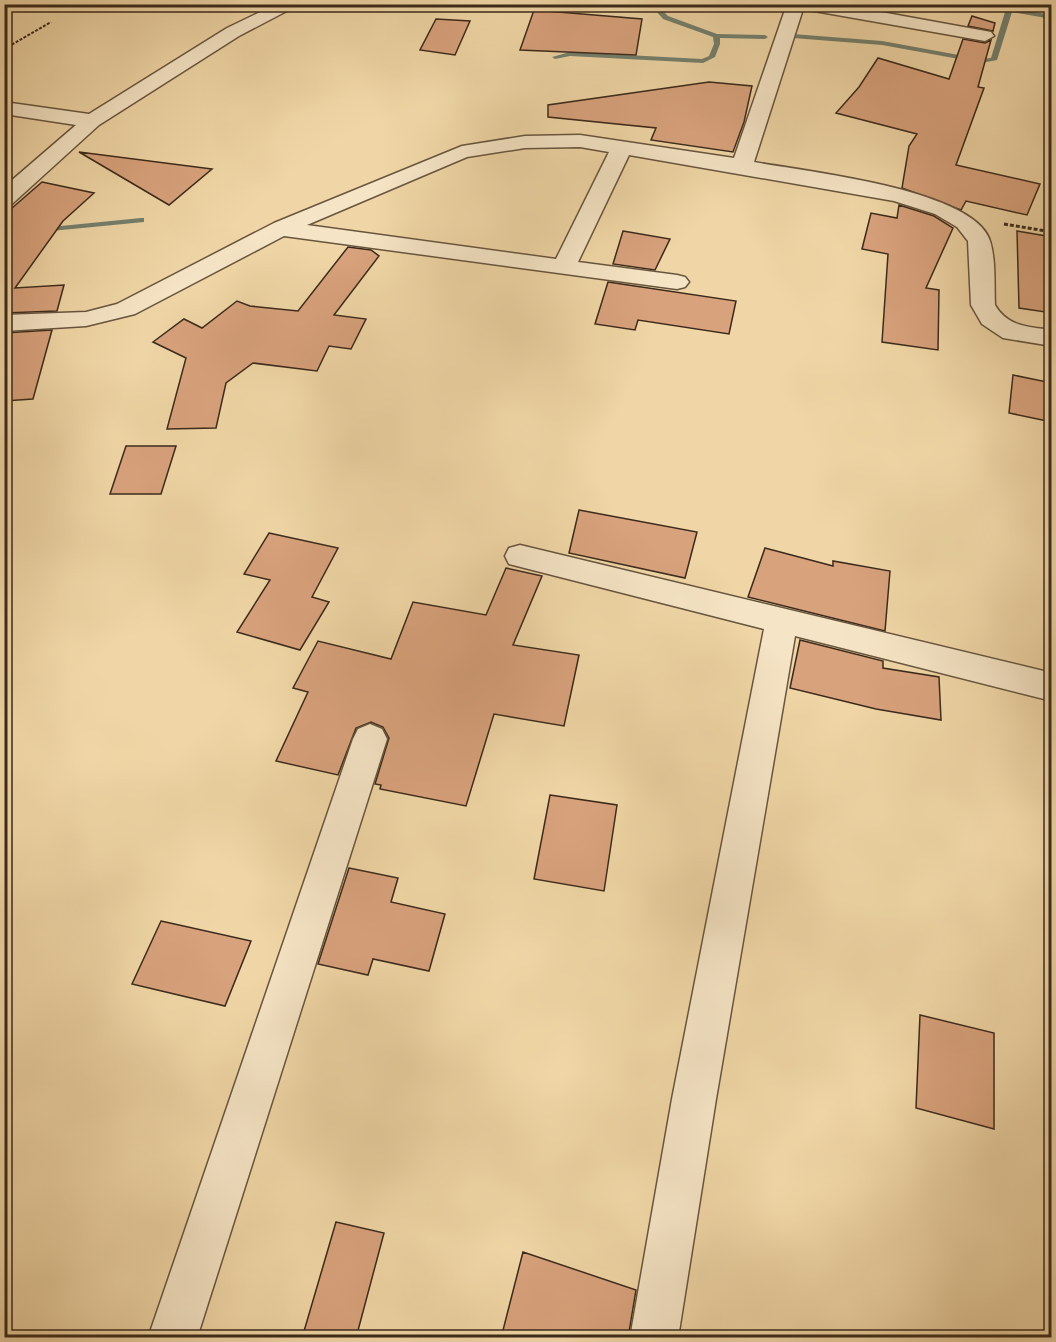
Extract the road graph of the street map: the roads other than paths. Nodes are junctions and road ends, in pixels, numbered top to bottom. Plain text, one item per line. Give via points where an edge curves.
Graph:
1 (292, 4) edge
2 (796, 4) edge
3 (805, 4) edge
4 (1036, 4) edge
5 (1042, 5) edge
6 (985, 36) dead end
7 (4, 108) edge
8 (92, 121) junction
9 (622, 147) junction
10 (742, 166) junction
11 (4, 199) edge
12 (282, 228) junction
13 (564, 267) junction
14 (677, 282) dead end
15 (4, 323) edge
16 (1052, 338) edge
17 (520, 556) dead end
18 (782, 620) junction
19 (1052, 687) edge
20 (370, 739) dead end
21 (172, 1338) edge
22 (654, 1338) edge

1 - 8 street via 233,32
2 - 10 street
3 - 6 street
4 - 5 street
7 - 8 street
8 - 11 street
9 - 10 street
9 - 12 street via 580,141 525,142 462,152
9 - 13 street
10 - 16 street via 898,195 943,209 964,222 979,240 982,305 991,319 1012,333
12 - 13 street
12 - 15 street via 126,309 86,319
13 - 14 street
17 - 18 street
18 - 19 street
18 - 22 street
20 - 21 street

